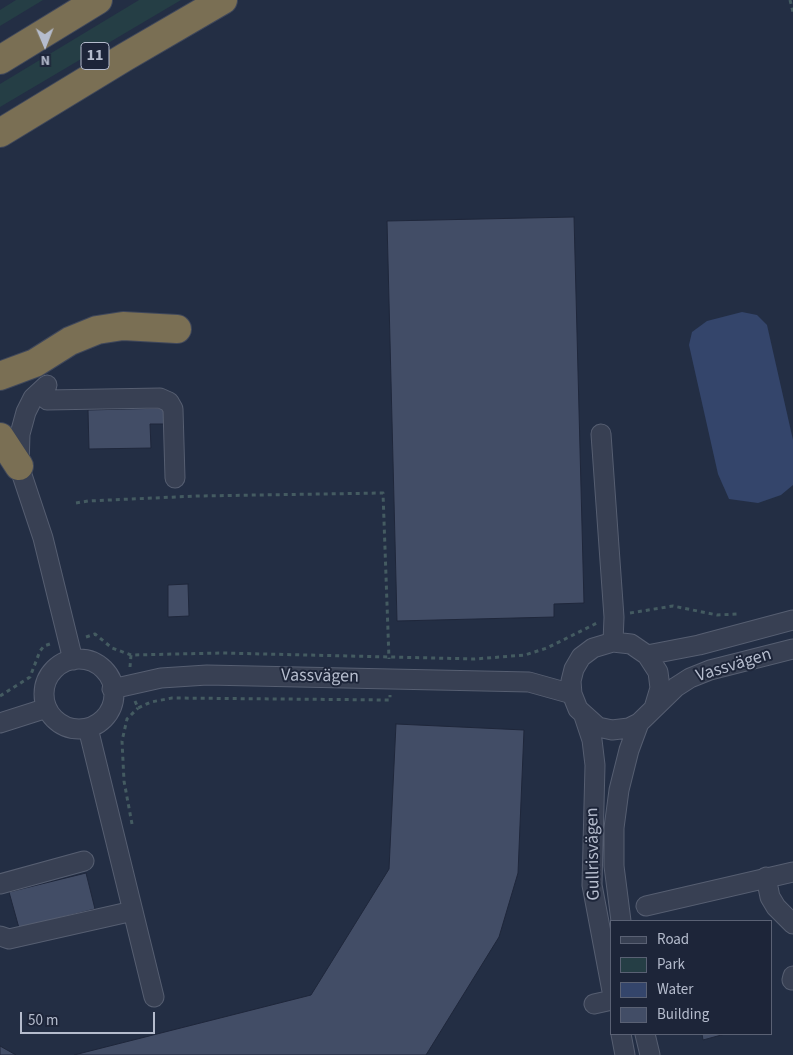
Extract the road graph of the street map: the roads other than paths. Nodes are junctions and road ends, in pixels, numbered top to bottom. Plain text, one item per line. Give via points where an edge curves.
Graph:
1 (98, 0) edge
2 (192, 0) edge
3 (223, 0) edge
4 (0, 60) edge
5 (0, 114) edge
6 (0, 133) edge
7 (177, 329) dead end
8 (0, 376) edge
9 (601, 434) dead end
10 (0, 437) edge
11 (20, 466) junction
12 (175, 478) dead end
13 (793, 620) edge
14 (613, 642) junction
15 (793, 649) edge
16 (648, 655) junction
17 (73, 660) junction
18 (574, 669) junction
19 (529, 682) junction
20 (120, 687) junction
21 (572, 694) junction
22 (47, 708) junction
23 (654, 708) junction
24 (584, 716) junction
25 (0, 723) edge
26 (639, 723) junction
27 (88, 728) junction
28 (84, 861) dead end
29 (793, 872) edge
30 (766, 877) junction
31 (0, 884) edge
32 (646, 906) dead end
33 (133, 911) junction
34 (621, 920) edge
35 (793, 924) edge
36 (0, 936) edge
37 (793, 976) edge
38 (792, 980) edge
39 (610, 981) edge
40 (154, 998) dead end
41 (621, 1035) edge
42 (645, 1035) edge
43 (625, 1055) edge
44 (650, 1055) edge

1 - 4 highway
2 - 5 highway, 11
3 - 6 highway
7 - 8 highway via 123,326 97,330 70,341 35,363
9 - 14 street
10 - 11 highway
11 - 12 street via 20,434 33,398 47,393 160,398 174,409
11 - 17 street via 43,538
13 - 16 street, Vassvägen
14 - 16 street via 631,644
14 - 18 street via 593,648
15 - 23 street, Vassvägen via 690,678
16 - 23 street via 658,672 660,688
17 - 20 street via 91,661
17 - 22 street via 55,668 47,680 44,692
18 - 19 street, Vassvägen
18 - 21 street
19 - 20 street, Vassvägen via 207,675 179,676
19 - 21 street, Vassvägen
20 - 27 street via 107,715
21 - 24 street
22 - 25 street
22 - 27 street via 60,724 75,729
23 - 26 street, Vassvägen
24 - 26 street, Vassvägen via 598,727 612,730
24 - 39 street, Gullrisvägen via 592,740 595,765 592,885
26 - 34 street, Gullrisvägen via 619,790 614,828 614,866
27 - 33 street
28 - 31 street
29 - 30 street
30 - 32 street
30 - 35 street via 776,908
33 - 36 street via 8,940
33 - 40 street
37 - 38 street
41 - 43 street
42 - 44 street

